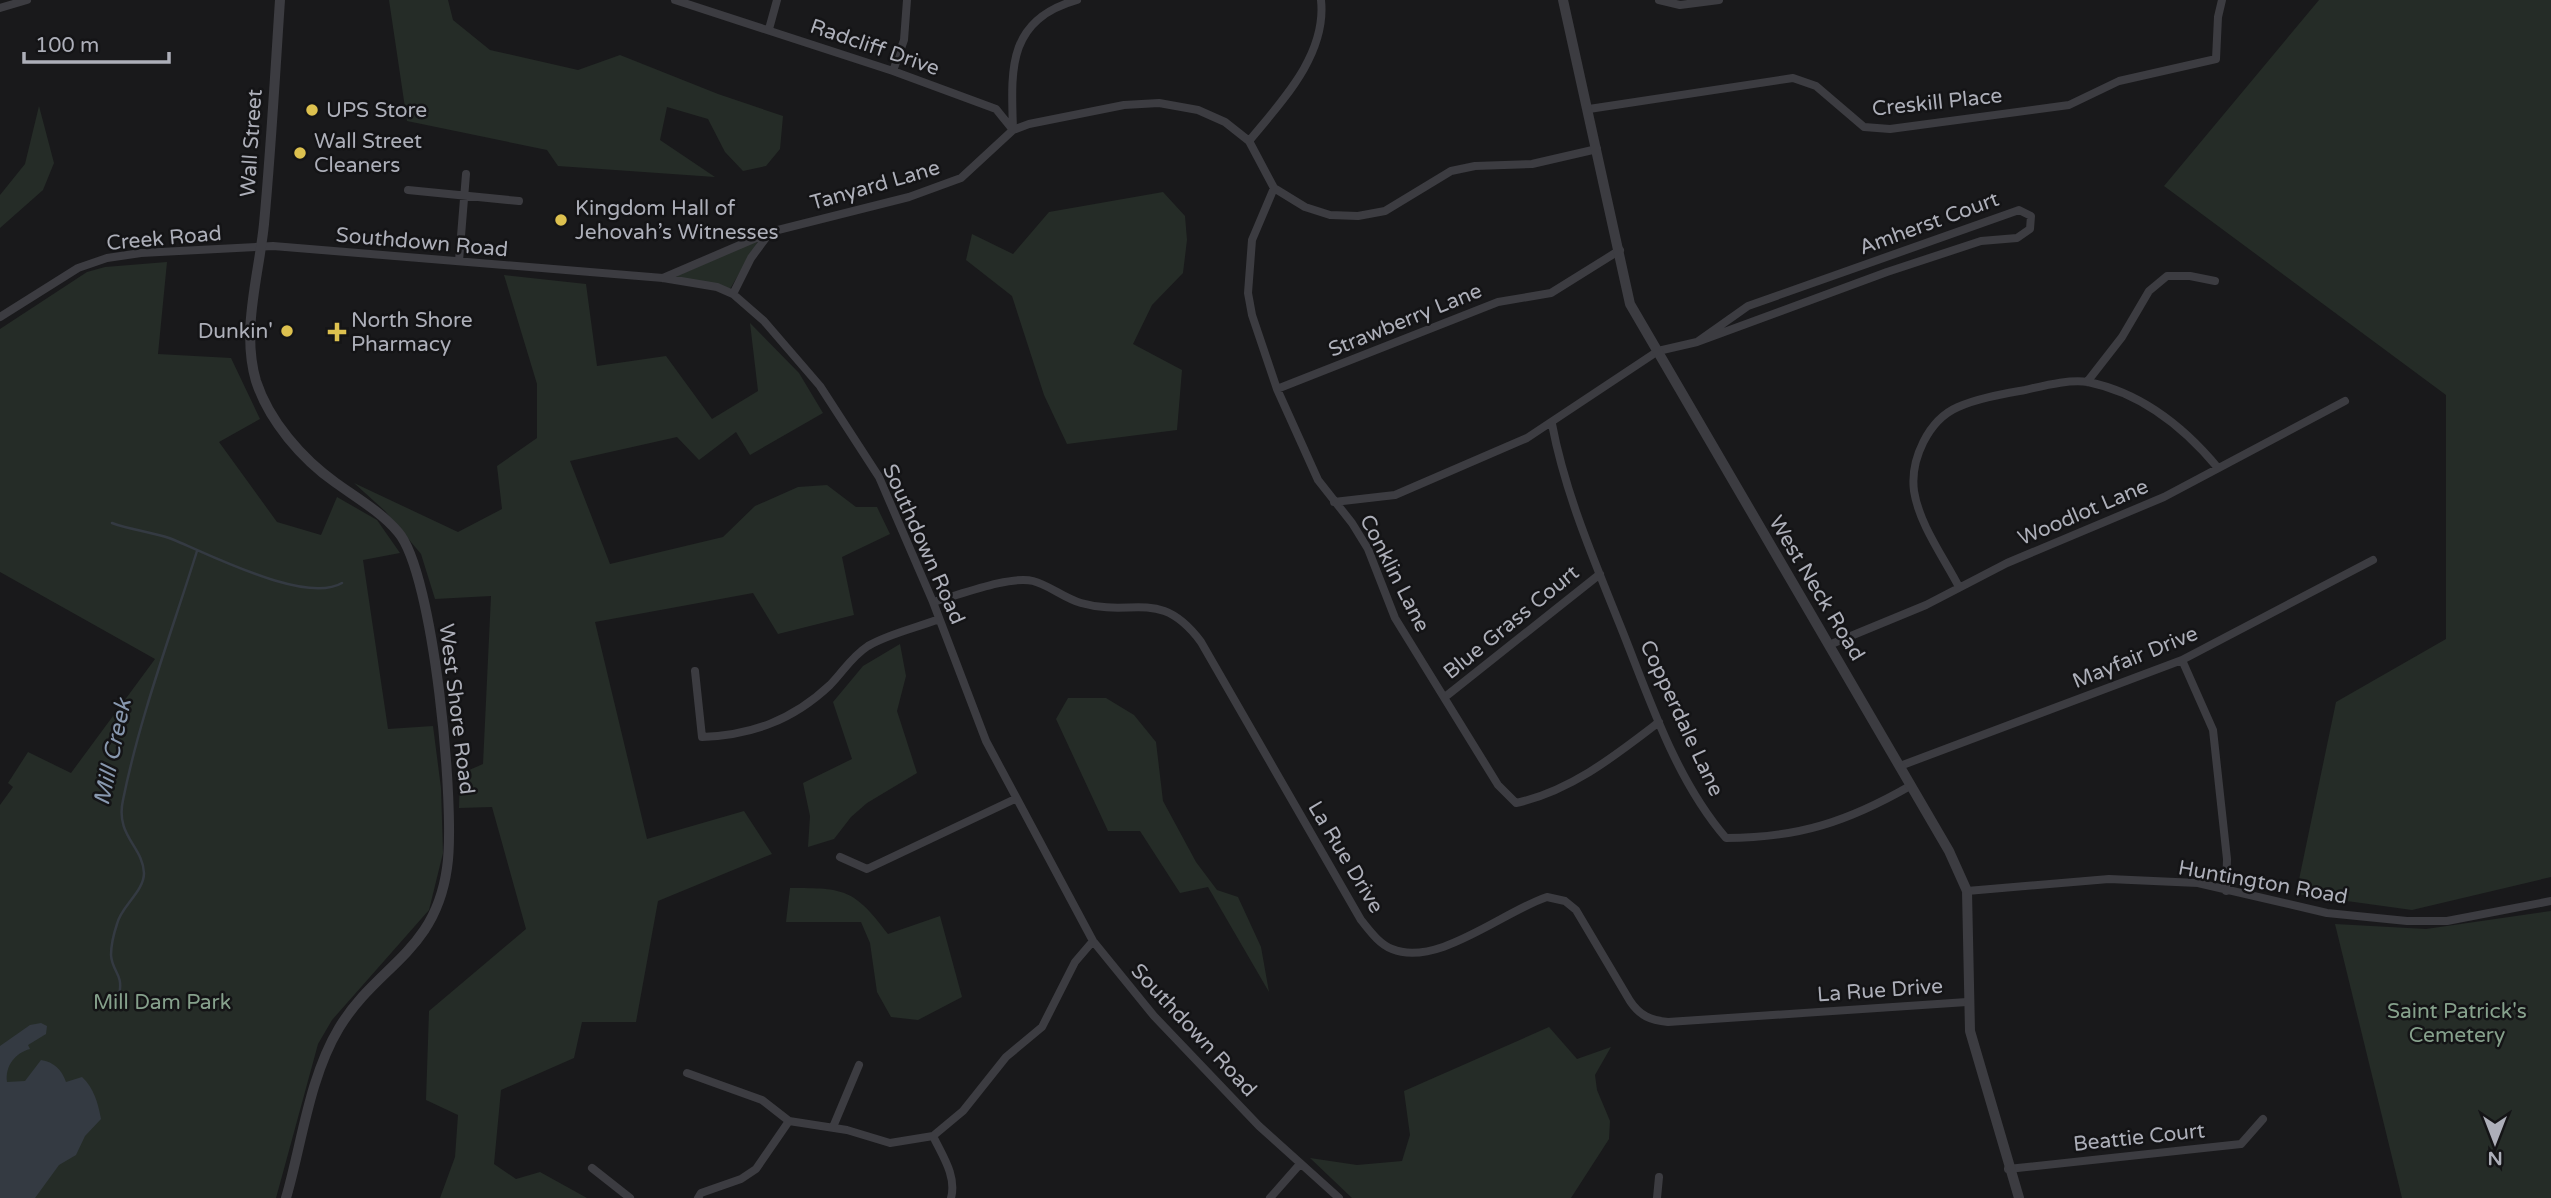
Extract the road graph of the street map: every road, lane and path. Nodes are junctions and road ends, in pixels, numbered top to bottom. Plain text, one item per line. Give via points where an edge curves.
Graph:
1 (27, 0) edge
2 (280, 0) edge
3 (675, 0) edge
4 (777, 0) edge
5 (907, 0) edge
6 (1077, 0) edge
7 (1321, 0) edge
8 (1563, 0) edge
9 (1660, 0) edge
10 (1719, 0) edge
11 (2222, 0) edge
12 (1062, 2) edge
13 (0, 8) edge
14 (769, 29) junction
15 (893, 71) junction
16 (1589, 109) junction
17 (1013, 130) junction
18 (1249, 141) junction
19 (1597, 149) junction
20 (466, 174) dead end
21 (1275, 188) junction
22 (408, 190) dead end
23 (463, 195) junction
24 (519, 201) dead end
25 (770, 232) junction
26 (262, 246) junction
27 (1620, 250) junction
28 (459, 261) junction
29 (663, 278) junction
30 (2215, 281) dead end
31 (733, 293) junction
32 (0, 317) edge
33 (1697, 342) junction
34 (1658, 351) junction
35 (2087, 382) junction
36 (1277, 389) junction
37 (2344, 401) dead end
38 (1552, 424) junction
39 (2218, 468) junction
40 (1334, 502) junction
41 (2373, 560) dead end
42 (1600, 574) junction
43 (1959, 587) junction
44 (933, 602) junction
45 (939, 619) junction
46 (1829, 645) junction
47 (2182, 660) junction
48 (695, 671) dead end
49 (1445, 697) junction
50 (1660, 722) junction
51 (1900, 766) junction
52 (1910, 786) junction
53 (1015, 799) junction
54 (840, 857) dead end
55 (1967, 891) junction
56 (2225, 891) junction
57 (2551, 901) edge
58 (1093, 941) junction
59 (1967, 1002) junction
60 (859, 1065) dead end
61 (687, 1073) dead end
62 (2263, 1119) dead end
63 (789, 1121) junction
64 (833, 1127) junction
65 (933, 1136) junction
66 (1300, 1164) junction
67 (592, 1168) dead end
68 (2008, 1169) junction
69 (1659, 1177) dead end
70 (286, 1198) edge
71 (630, 1198) edge
72 (698, 1198) edge
73 (951, 1198) edge
74 (1270, 1198) edge
75 (1339, 1198) edge
76 (1657, 1198) edge
77 (2019, 1198) edge

1 - 13 street
2 - 26 street, Wall Street
3 - 14 street, Radcliff Drive
4 - 14 street
5 - 15 street via 904,40
6 - 12 street
7 - 18 street via 1319,36 1313,51
8 - 16 street, West Neck Road
9 - 10 street via 1680,5
11 - 16 street, Creskill Place via 2216,59 2119,82 2069,105 1890,129 1864,127 1816,86 1793,78
12 - 17 street via 1036,19 1021,37 1013,76
14 - 15 street, Radcliff Drive
15 - 17 street, Radcliff Drive via 996,109
16 - 19 street, West Neck Road
17 - 18 street, Tanyard Lane via 1083,111 1158,103 1198,110 1225,122
17 - 25 street, Tanyard Lane via 961,178 909,197
18 - 21 street
19 - 21 street via 1532,164 1451,171 1385,211 1358,216 1305,208
19 - 27 street, West Neck Road
20 - 23 street
21 - 36 street, Conklin Lane via 1252,240 1248,293
22 - 23 street
23 - 24 street
23 - 28 street
25 - 29 street, Tanyard Lane
25 - 31 street
26 - 28 street, Southdown Road
26 - 32 street, Creek Road via 104,259 61,277
26 - 70 street, West Shore Road via 250,336 258,385 301,453 388,522 411,551 422,594 450,807 448,864 434,912 411,950 362,996 332,1040
27 - 34 street, West Neck Road via 1630,304
27 - 36 street, Strawberry Lane via 1551,293 1498,302
28 - 29 street, Southdown Road
29 - 31 street, Southdown Road
30 - 35 street via 2167,276 2149,291 2122,337
31 - 44 street, Southdown Road via 764,321 825,393 878,477
33 - 33 street, Amherst Court via 1934,256 1981,241 2017,238 2030,229 2031,216 2020,210 1748,306
33 - 34 street, Amherst Court
34 - 38 street
34 - 46 street, West Neck Road
35 - 39 street via 2142,402 2170,418
35 - 43 street via 2044,386 1956,407 1923,442 1914,468 1914,491
36 - 40 street, Conklin Lane via 1318,480
37 - 39 street, Woodlot Lane
38 - 40 street via 1395,495
38 - 42 street, Copperdale Lane
39 - 43 street, Woodlot Lane via 2116,519
40 - 49 street, Conklin Lane via 1368,549 1395,618
41 - 47 street, Mayfair Drive
42 - 49 street, Blue Grass Court
42 - 50 street, Copperdale Lane
43 - 46 street, Woodlot Lane
44 - 45 street, Southdown Road
44 - 59 street, La Rue Drive via 1032,580 1081,603 1148,606 1170,611 1187,623 1361,920 1377,940 1393,950 1416,954 1438,950 1547,897 1565,901 1576,910 1638,1013 1651,1020
45 - 48 street via 869,645 809,704 738,736 702,737
45 - 53 street, Southdown Road via 986,741
46 - 51 street, West Neck Road
47 - 51 street, Mayfair Drive
47 - 56 street via 2213,730 2227,859
49 - 50 street, Conklin Lane via 1498,785 1516,803 1543,797 1608,762
50 - 52 street, Copperdale Lane via 1693,790 1727,838 1757,838 1834,824
51 - 52 street, West Neck Road
52 - 55 street, West Neck Road via 1950,851
53 - 54 street via 867,869
53 - 58 street, Southdown Road
55 - 56 street, Huntington Road via 2109,879 2198,883
55 - 59 street, West Neck Road
56 - 57 street, Huntington Road via 2327,913 2407,922 2447,920
58 - 65 street via 1075,962 1042,1027 999,1065 963,1111
58 - 66 street, Southdown Road via 1154,1016
59 - 68 street, West Neck Road via 1970,1031
60 - 64 street
61 - 63 street via 762,1100
62 - 68 street, Beattie Court via 2241,1144
63 - 64 street
63 - 72 street via 756,1169
64 - 65 street via 890,1143
65 - 73 street via 947,1164
66 - 74 street
66 - 75 street, Southdown Road
67 - 71 street
68 - 77 street, West Neck Road
69 - 76 street

